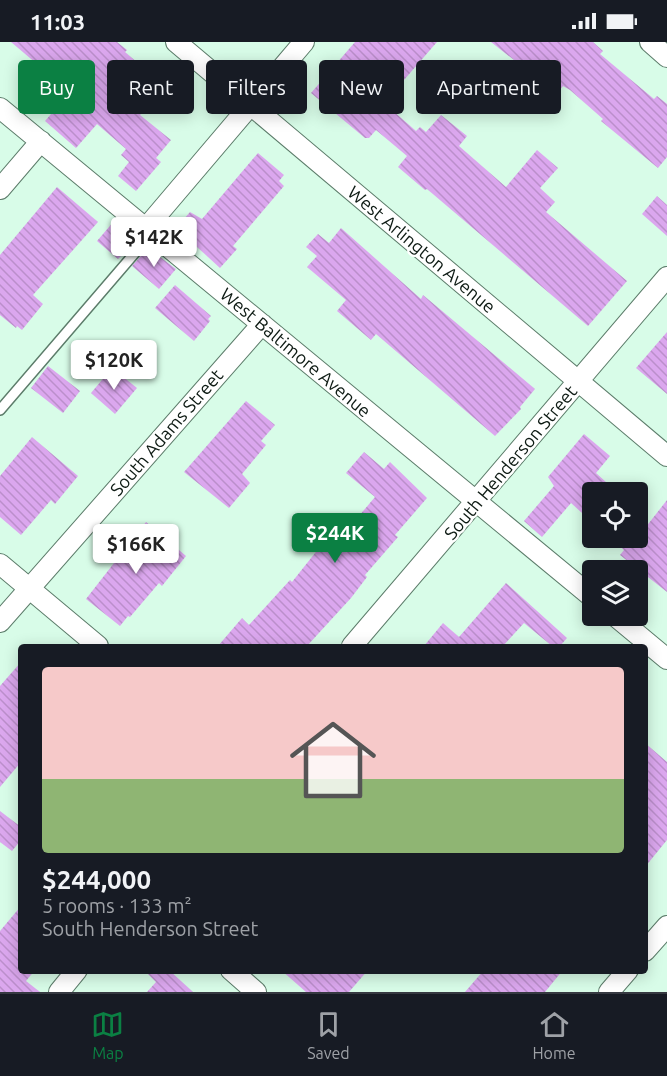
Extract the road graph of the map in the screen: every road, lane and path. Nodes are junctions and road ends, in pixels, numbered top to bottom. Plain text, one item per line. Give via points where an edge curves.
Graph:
1 (176, 42) edge
2 (304, 42) edge
3 (650, 42) edge
4 (667, 57) edge
5 (289, 60) edge
6 (206, 67) edge
7 (0, 108) edge
8 (244, 114) edge
9 (262, 114) edge
10 (40, 141) junction
11 (0, 189) edge
12 (149, 231) junction
13 (667, 277) edge
14 (262, 324) junction
15 (578, 381) junction
16 (0, 410) edge
17 (667, 456) edge
18 (476, 501) junction
19 (0, 564) edge
20 (29, 588) junction
21 (582, 589) edge
22 (0, 622) edge
23 (627, 626) edge
24 (96, 644) edge
25 (354, 644) edge
26 (667, 659) edge
27 (667, 926) edge
28 (648, 948) edge
29 (74, 974) edge
30 (236, 974) edge
31 (625, 974) edge
32 (59, 992) edge
33 (256, 992) edge
34 (609, 992) edge

1 - 6 street, West Arlington Avenue
2 - 5 street
3 - 4 street
7 - 10 street, West Baltimore Avenue
8 - 12 street
9 - 15 street, West Arlington Avenue
10 - 11 street
10 - 12 street, West Baltimore Avenue
12 - 14 street, West Baltimore Avenue
12 - 16 lane
13 - 15 street, South Henderson Street
14 - 18 street, West Baltimore Avenue
14 - 20 street, South Adams Street
15 - 17 street, West Arlington Avenue
15 - 18 street, South Henderson Street
18 - 21 street, West Baltimore Avenue
18 - 25 street, South Henderson Street
19 - 20 street
20 - 22 street, South Adams Street
20 - 24 street
23 - 26 street
27 - 28 street
29 - 32 street
30 - 33 street
31 - 34 street

